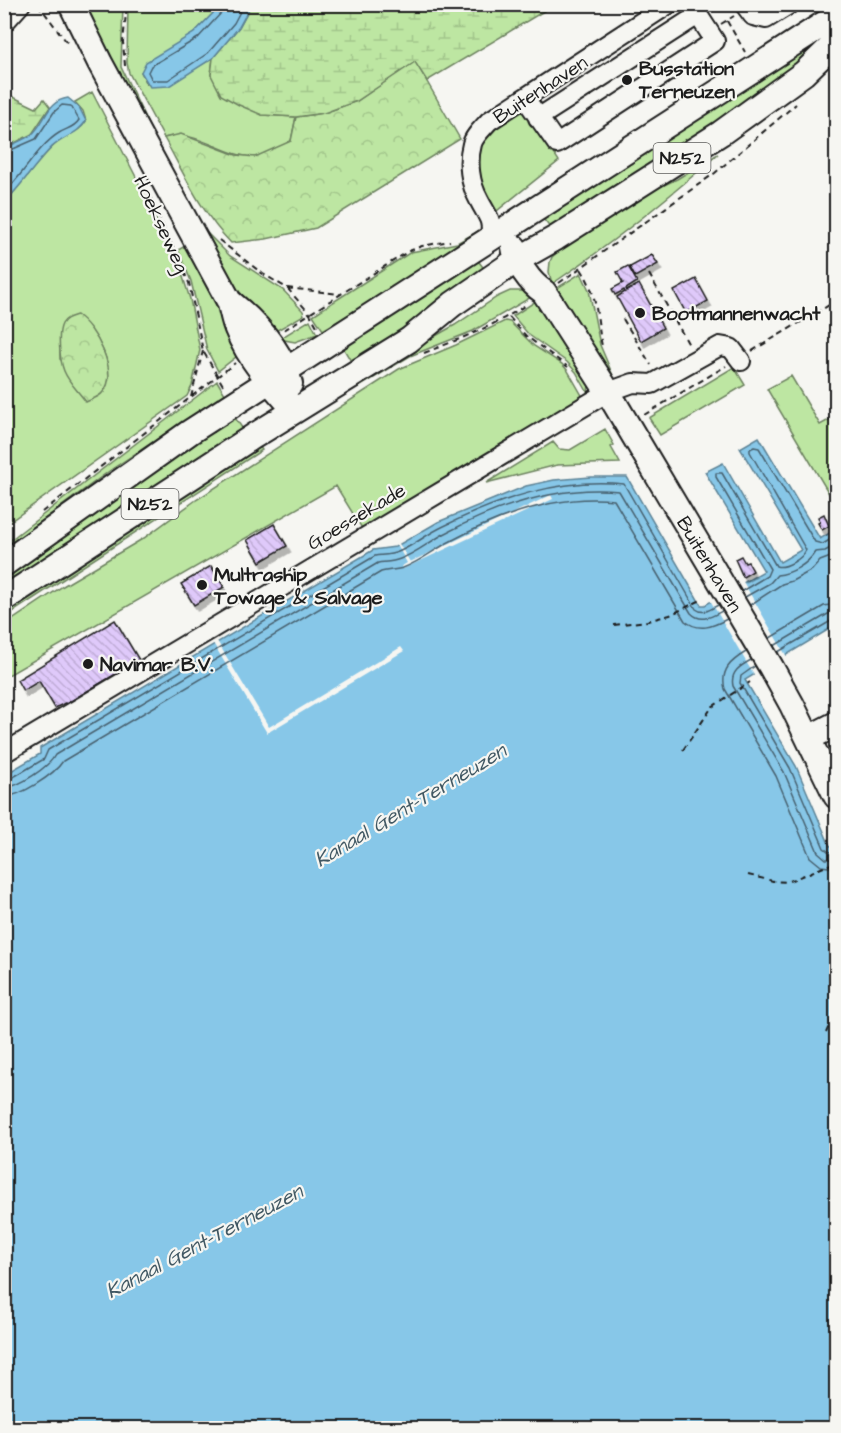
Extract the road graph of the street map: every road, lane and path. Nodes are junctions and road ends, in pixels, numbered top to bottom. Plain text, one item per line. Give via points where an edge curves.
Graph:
1 (21, 4) edge
2 (38, 4) edge
3 (70, 4) edge
4 (127, 4) edge
5 (669, 4) edge
6 (744, 4) edge
7 (790, 4) edge
8 (694, 10) edge
9 (837, 16) edge
10 (727, 20) dead end
11 (4, 23) edge
12 (837, 42) edge
13 (74, 51) dead end
14 (745, 52) dead end
15 (125, 67) dead end
16 (525, 98) junction
17 (796, 104) dead end
18 (538, 118) junction
19 (148, 195) dead end
20 (520, 221) junction
21 (556, 238) junction
22 (218, 239) dead end
23 (490, 240) junction
24 (517, 260) junction
25 (580, 269) junction
26 (650, 274) dead end
27 (287, 288) junction
28 (541, 290) junction
29 (340, 294) dead end
30 (509, 317) junction
31 (623, 319) dead end
32 (602, 342) dead end
33 (327, 343) junction
34 (417, 347) junction
35 (203, 351) junction
36 (697, 358) junction
37 (741, 361) dead end
38 (566, 365) dead end
39 (277, 375) junction
40 (218, 376) junction
41 (659, 380) junction
42 (608, 392) junction
43 (191, 397) junction
44 (233, 403) junction
45 (296, 410) junction
46 (42, 512) dead end
47 (4, 564) edge
48 (4, 599) edge
49 (701, 600) dead end
50 (614, 625) dead end
51 (750, 682) dead end
52 (837, 724) edge
53 (821, 744) edge
54 (683, 750) dead end
55 (4, 753) edge
56 (837, 796) edge
57 (837, 862) edge
58 (748, 875) dead end
59 (837, 1010) edge
60 (826, 1033) dead end

1 - 11 street
2 - 13 path
3 - 39 main road, Hoekseweg via 229,301 237,329
4 - 15 path
5 - 16 street, Buitenhaven
6 - 7 street via 753,16 766,19
8 - 18 street
8 - 18 street via 715,41 557,144
9 - 20 main road, N252
10 - 14 path
12 - 21 main road, N252 via 804,73 721,133
16 - 18 street
16 - 23 street, Buitenhaven via 489,121 472,142 471,182 491,219
17 - 25 path via 715,173
19 - 35 path, Hoekseweg via 189,284
20 - 23 main road, N252
20 - 24 main road via 514,242
21 - 24 main road, N252
21 - 28 main road via 542,268
22 - 27 path
23 - 33 main road, N252
24 - 28 main road, Buitenhaven
24 - 34 main road, N252 via 453,304
25 - 28 path
25 - 32 path via 596,300
26 - 36 path
27 - 29 path
27 - 33 path via 310,314
28 - 30 path
28 - 34 main road, N252 via 510,285 429,333
28 - 42 main road, Buitenhaven
30 - 34 path via 461,340
30 - 38 path via 526,336
31 - 41 path
33 - 39 main road, N252
34 - 45 main road, N252
35 - 40 path, Hoekseweg
35 - 43 path
36 - 37 street via 720,346 731,348
36 - 41 street
39 - 44 main road, N252
39 - 45 main road, Hoekseweg
40 - 43 path
40 - 44 path, Hoekseweg
41 - 42 street via 651,384 633,383
42 - 53 main road, Buitenhaven
42 - 55 street, Goessekade
43 - 46 path
44 - 47 main road, N252
45 - 48 main road, N252
49 - 50 path via 670,615
51 - 54 path via 712,707
52 - 53 main road
53 - 56 main road, Buitenhaven
57 - 58 path via 787,882
59 - 60 path

